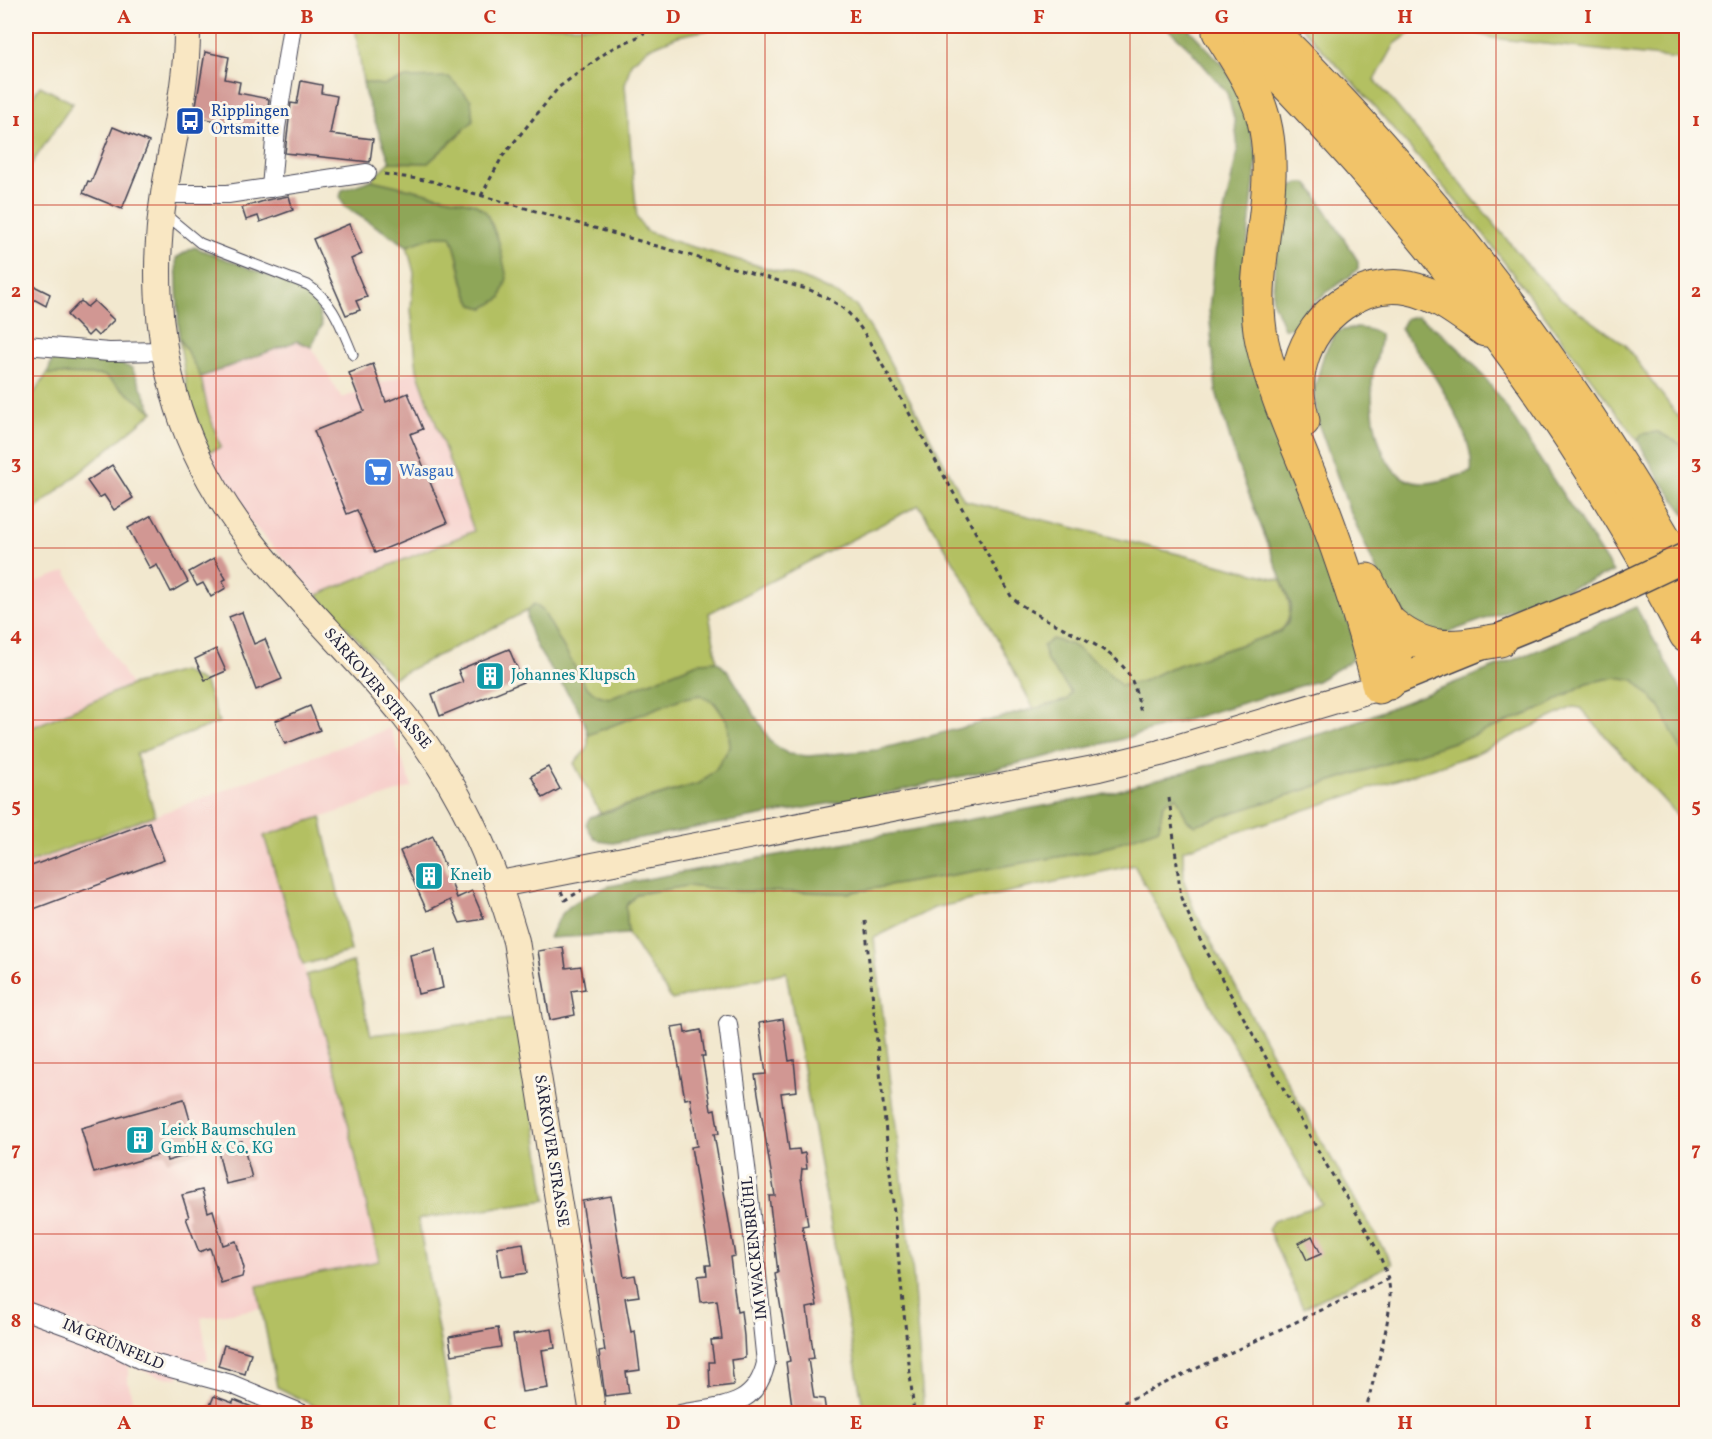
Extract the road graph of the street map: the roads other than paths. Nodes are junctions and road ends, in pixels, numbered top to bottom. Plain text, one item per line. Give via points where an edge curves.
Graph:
1 (187, 26) edge
2 (292, 26) edge
3 (1214, 26) edge
4 (1230, 26) edge
5 (1267, 26) edge
6 (367, 173) road end
7 (271, 188) junction
8 (163, 203) junction
9 (26, 345) edge
10 (1512, 349) junction
11 (164, 351) junction
12 (353, 355) dead end
13 (1686, 557) edge
14 (1686, 576) edge
15 (1388, 620) junction
16 (1686, 635) edge
17 (1500, 639) junction
18 (1384, 685) junction
19 (500, 884) junction
20 (728, 1024) dead end
21 (26, 1311) edge
22 (303, 1413) edge
23 (593, 1413) edge
24 (680, 1413) edge

1 - 8 main road, SÄRKOVER STRASSE via 183,81
2 - 7 street
3 - 18 highway via 1240,65 1266,129 1269,162 1257,303 1262,343
4 - 10 highway via 1359,160
5 - 14 highway via 1380,142 1534,336 1640,494
6 - 7 street
7 - 8 street
8 - 11 main road, SÄRKOVER STRASSE via 158,253
8 - 12 lane via 200,243 322,294 335,310
9 - 11 street via 109,352
10 - 15 highway via 1439,299 1398,287 1377,289 1346,301 1317,328 1305,350 1297,390 1304,424 1343,530
10 - 16 highway via 1612,503
11 - 19 main road, SÄRKOVER STRASSE via 189,442 210,483 281,580 404,716 429,750 466,807
13 - 17 main road, bridge
15 - 17 highway via 1415,641 1433,647 1457,648
15 - 18 highway via 1399,653 1396,671
17 - 18 main road
18 - 19 main road via 1099,768
19 - 23 main road, SÄRKOVER STRASSE via 516,941
20 - 24 street, IM WACKENBRÜHL via 766,1363 757,1388 738,1403
21 - 22 street, IM GRÜNFELD via 89,1334 141,1360 231,1384

